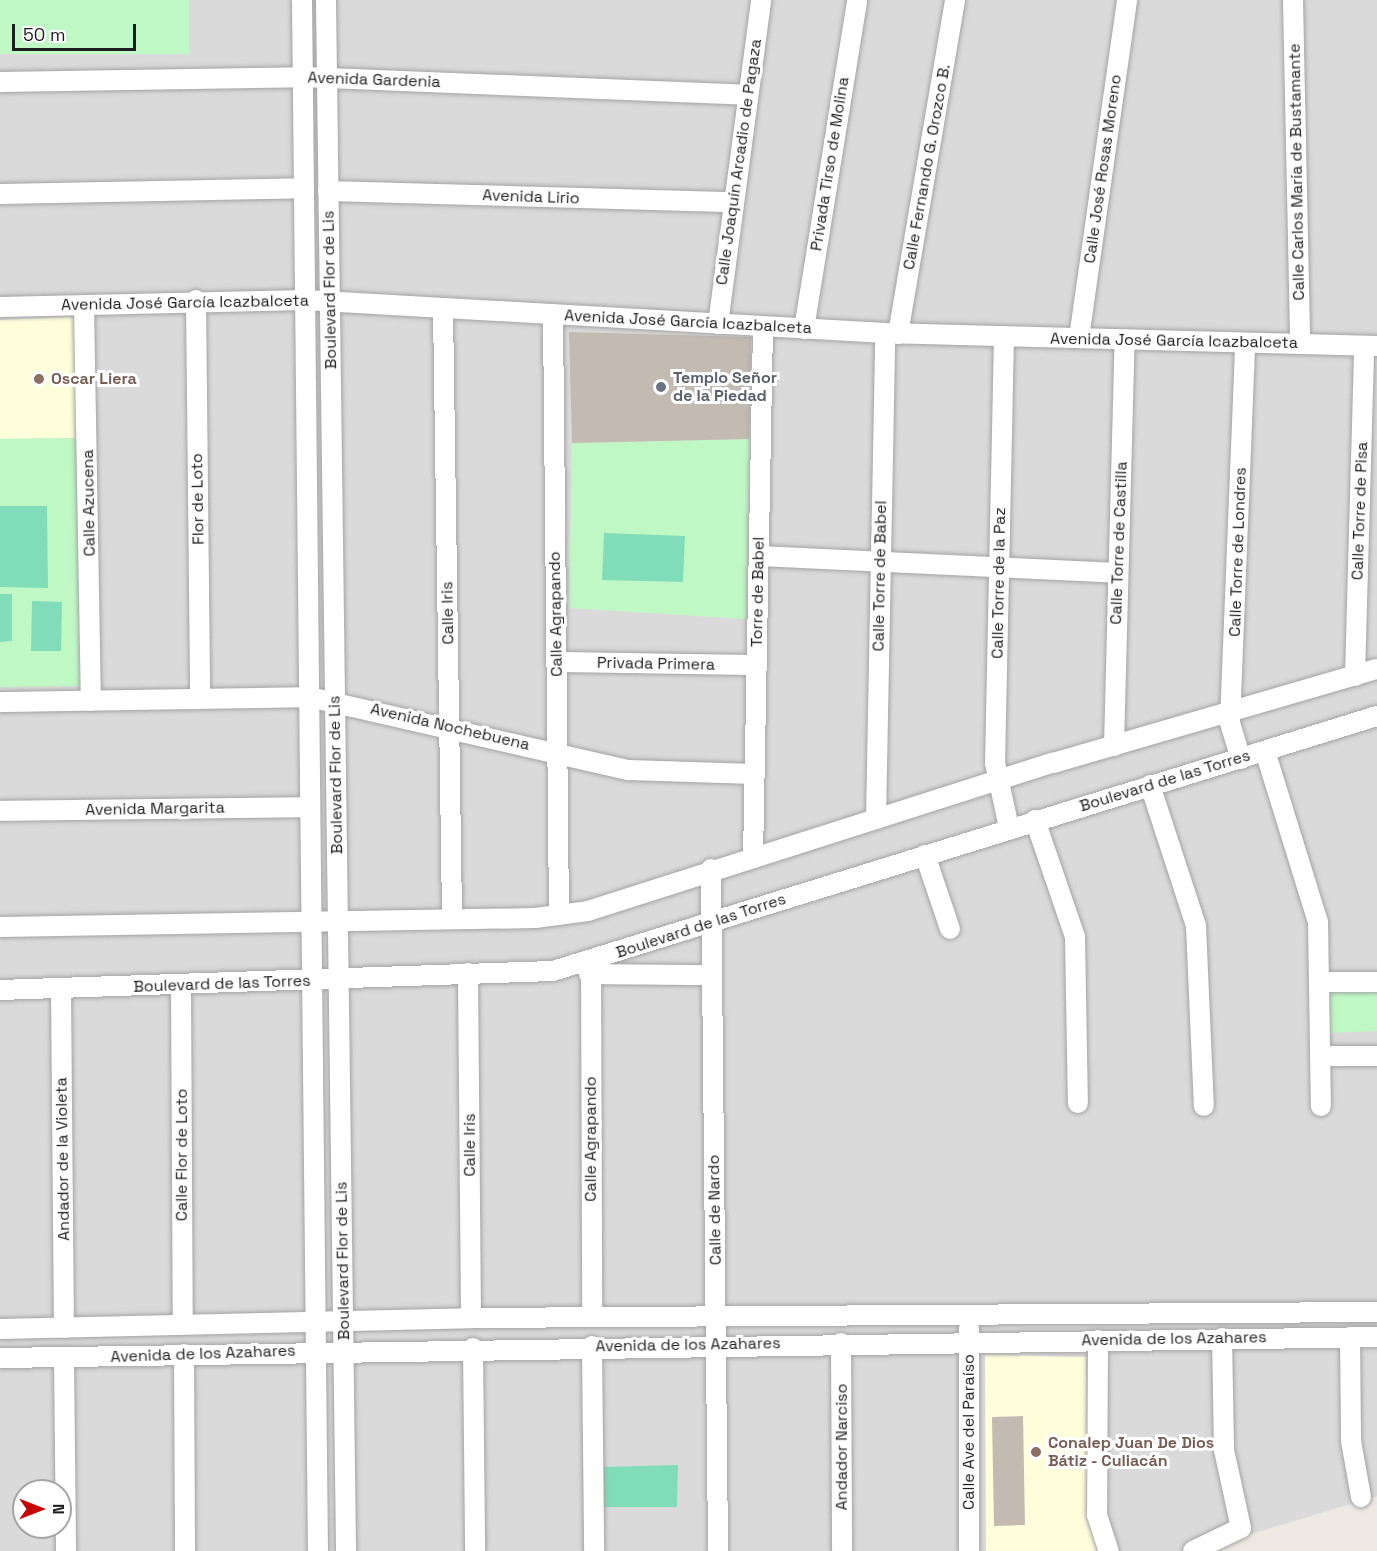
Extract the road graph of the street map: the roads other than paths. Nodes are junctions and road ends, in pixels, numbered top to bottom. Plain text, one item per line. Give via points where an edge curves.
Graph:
1 (302, 0) edge
2 (326, 0) edge
3 (760, 0) edge
4 (856, 0) edge
5 (955, 0) edge
6 (1127, 0) edge
7 (1293, 0) edge
8 (303, 77) junction
9 (327, 78) junction
10 (0, 82) edge
11 (748, 95) junction
12 (304, 188) junction
13 (328, 191) junction
14 (0, 194) edge
15 (734, 202) junction
16 (196, 300) junction
17 (305, 300) junction
18 (330, 302) junction
19 (84, 306) junction
20 (0, 307) edge
21 (443, 308) junction
22 (553, 314) junction
23 (718, 324) junction
24 (763, 327) junction
25 (804, 329) junction
26 (892, 334) junction
27 (1004, 336) junction
28 (1079, 339) junction
29 (1125, 339) junction
30 (1245, 342) junction
31 (1300, 344) junction
32 (1371, 346) edge
33 (759, 556) junction
34 (881, 562) junction
35 (1000, 567) junction
36 (1119, 573) junction
37 (556, 662) junction
38 (757, 665) junction
39 (1377, 669) edge
40 (1354, 676) junction
41 (309, 697) junction
42 (200, 699) junction
43 (335, 700) junction
44 (91, 701) junction
45 (0, 702) edge
46 (1231, 712) junction
47 (1377, 716) edge
48 (449, 726) junction
49 (1114, 746) junction
50 (1265, 751) junction
51 (558, 753) junction
52 (1241, 759) junction
53 (754, 774) junction
54 (998, 781) junction
55 (1150, 785) junction
56 (310, 807) junction
57 (0, 811) edge
58 (876, 819) junction
59 (1035, 820) junction
60 (1009, 828) junction
61 (926, 855) junction
62 (753, 858) junction
63 (711, 869) junction
64 (559, 915) junction
65 (452, 918) junction
66 (312, 921) junction
67 (338, 922) junction
68 (710, 923) junction
69 (0, 927) edge
70 (950, 929) dead end
71 (590, 967) junction
72 (468, 973) junction
73 (711, 975) junction
74 (339, 981) junction
75 (312, 982) junction
76 (1320, 982) junction
77 (1377, 982) edge
78 (181, 985) junction
79 (61, 989) junction
80 (0, 990) edge
81 (1320, 1056) junction
82 (1377, 1056) edge
83 (1078, 1103) dead end
84 (1204, 1106) dead end
85 (1321, 1106) dead end
86 (1377, 1312) edge
87 (968, 1314) junction
88 (717, 1316) junction
89 (592, 1317) junction
90 (471, 1318) junction
91 (315, 1324) junction
92 (343, 1324) junction
93 (183, 1325) junction
94 (64, 1328) junction
95 (0, 1329) edge
96 (1350, 1337) junction
97 (1377, 1337) edge
98 (1222, 1338) junction
99 (1098, 1340) junction
100 (969, 1341) junction
101 (841, 1343) junction
102 (717, 1344) junction
103 (592, 1346) junction
104 (473, 1348) junction
105 (344, 1349) junction
106 (316, 1351) junction
107 (184, 1354) junction
108 (64, 1357) junction
109 (0, 1358) edge
110 (1361, 1497) dead end
111 (66, 1551) edge
112 (185, 1551) edge
113 (318, 1551) edge
114 (346, 1551) edge
115 (475, 1551) edge
116 (594, 1551) edge
117 (718, 1551) edge
118 (842, 1551) edge
119 (969, 1551) edge
120 (1109, 1551) edge
121 (1193, 1551) edge

1 - 8 street, Boulevard Flor de Lis
2 - 9 street, Boulevard Flor de Lis
3 - 11 street, Calle Joaquín Arcadio de Pagaza
4 - 25 street, Privada Tirso de Molina
5 - 26 street, Calle Fernando G. Orozco B.
6 - 28 street, Calle José Rosas Moreno
7 - 31 street, Calle Carlos María de Bustamante
8 - 9 street, Avenida Gardenia
8 - 10 street, Avenida Gardenia
8 - 12 street, Boulevard Flor de Lis
9 - 11 street, Avenida Gardenia
9 - 13 street, Boulevard Flor de Lis
11 - 15 street, Calle Joaquín Arcadio de Pagaza
12 - 14 street
12 - 17 street, Boulevard Flor de Lis
13 - 15 street, Avenida Lirio
13 - 18 street, Boulevard Flor de Lis
15 - 23 street, Calle Joaquín Arcadio de Pagaza
16 - 17 street, Avenida José García Icazbalceta
16 - 19 street, Avenida José García Icazbalceta
16 - 42 street, Flor de Loto
17 - 18 street, Avenida José García Icazbalceta
17 - 41 street, Boulevard Flor de Lis
18 - 21 street, Avenida José García Icazbalceta
18 - 43 street, Boulevard Flor de Lis
19 - 20 street, Avenida José García Icazbalceta
19 - 44 street, Calle Azucena
21 - 22 street, Avenida José García Icazbalceta
21 - 48 street, Calle Iris
22 - 23 street, Avenida José García Icazbalceta
22 - 37 street, Calle Agrapando
23 - 24 street, Avenida José García Icazbalceta
24 - 25 street, Avenida José García Icazbalceta
24 - 33 street, Torre de Babel
25 - 26 street, Avenida José García Icazbalceta
26 - 27 street, Avenida José García Icazbalceta
26 - 34 street, Calle Torre de Babel
27 - 28 street, Avenida José García Icazbalceta
27 - 35 street, Calle Torre de la Paz
28 - 29 street, Avenida José García Icazbalceta
29 - 30 street, Avenida José García Icazbalceta
29 - 36 street, Calle Torre de Castilla
30 - 31 street, Avenida José García Icazbalceta
30 - 46 street, Calle Torre de Londres
31 - 32 street, Avenida José García Icazbalceta
32 - 40 street, Calle Torre de Pisa
33 - 34 street
33 - 38 street, Torre de Babel
34 - 35 street
34 - 58 street, Calle Torre de Babel
35 - 36 street
35 - 54 street, Calle Torre de la Paz
36 - 49 street, Calle Torre de Castilla
37 - 38 street, Privada Primera
37 - 51 street, Calle Agrapando
38 - 53 street, Torre de Babel
39 - 40 street
40 - 46 street
41 - 42 street, Avenida Nochebuena
41 - 43 street, Avenida Nochebuena
41 - 56 street, Boulevard Flor de Lis
42 - 44 street, Avenida Nochebuena
43 - 48 street, Avenida Nochebuena
43 - 67 street, Boulevard Flor de Lis
44 - 45 street, Avenida Nochebuena
46 - 49 street
46 - 52 street, Calle Torre de Londres
47 - 50 street, Boulevard de las Torres
48 - 51 street, Avenida Nochebuena
48 - 65 street, Calle Iris
49 - 54 street
50 - 52 street, Boulevard de las Torres
50 - 76 street via 1318,922
51 - 53 street, Avenida Nochebuena via 644,772
51 - 64 street, Calle Agrapando
52 - 55 street, Boulevard de las Torres
53 - 62 street, Torre de Babel
54 - 58 street
54 - 60 street, Calle Torre de la Paz
55 - 59 street, Boulevard de las Torres
55 - 84 street via 1196,926
56 - 57 street, Avenida Margarita
56 - 66 street, Boulevard Flor de Lis
58 - 62 street
59 - 60 street, Boulevard de las Torres
59 - 83 street via 1075,938
60 - 61 street, Boulevard de las Torres
61 - 68 street, Boulevard de las Torres
61 - 70 street
62 - 63 street
63 - 64 street
63 - 68 street, Calle de Nardo
64 - 65 street
65 - 67 street
66 - 67 street
66 - 69 street
66 - 75 street, Boulevard Flor de Lis
67 - 74 street, Boulevard Flor de Lis
68 - 71 street, Boulevard de las Torres
68 - 73 street, Calle de Nardo
71 - 72 street, Boulevard de las Torres via 528,974
71 - 73 street
71 - 89 street, Calle Agrapando
72 - 74 street, Boulevard de las Torres
72 - 90 street, Calle Iris
73 - 88 street, Calle de Nardo
74 - 75 street, Boulevard de las Torres
74 - 92 street, Boulevard Flor de Lis
75 - 78 street, Boulevard de las Torres
75 - 91 street, Boulevard Flor de Lis
76 - 77 street
76 - 81 street
78 - 79 street, Boulevard de las Torres
78 - 93 street, Calle Flor de Loto
79 - 80 street, Boulevard de las Torres
79 - 94 street, Andador de la Violeta
81 - 82 street
81 - 85 street
86 - 87 street, Avenida de los Azahares
87 - 88 street, Avenida de los Azahares
87 - 100 street, Calle Ave del Paraíso
88 - 89 street, Avenida de los Azahares
88 - 102 street, Calle de Nardo
89 - 90 street, Avenida de los Azahares
90 - 92 street, Avenida de los Azahares
91 - 92 street, Avenida de los Azahares
91 - 93 street, Avenida de los Azahares
91 - 106 street, Boulevard Flor de Lis
92 - 105 street, Boulevard Flor de Lis
93 - 94 street, Avenida de los Azahares
94 - 95 street, Avenida de los Azahares
96 - 97 street, Avenida de los Azahares
96 - 98 street, Avenida de los Azahares
96 - 110 street via 1351,1441
98 - 99 street, Avenida de los Azahares
98 - 121 street via 1224,1450 1241,1528
99 - 100 street, Avenida de los Azahares
99 - 120 street via 1097,1515
100 - 101 street, Avenida de los Azahares
100 - 119 street, Calle Ave del Paraíso
101 - 102 street, Avenida de los Azahares
101 - 118 street, Andador Narciso
102 - 103 street, Avenida de los Azahares
102 - 117 street, Calle de Nardo
103 - 104 street, Avenida de los Azahares
103 - 116 street
104 - 105 street, Avenida de los Azahares
104 - 115 street
105 - 106 street, Avenida de los Azahares
105 - 114 street, Boulevard Flor de Lis
106 - 107 street, Avenida de los Azahares
106 - 113 street, Boulevard Flor de Lis
107 - 108 street, Avenida de los Azahares
107 - 112 street
108 - 109 street, Avenida de los Azahares
108 - 111 street

